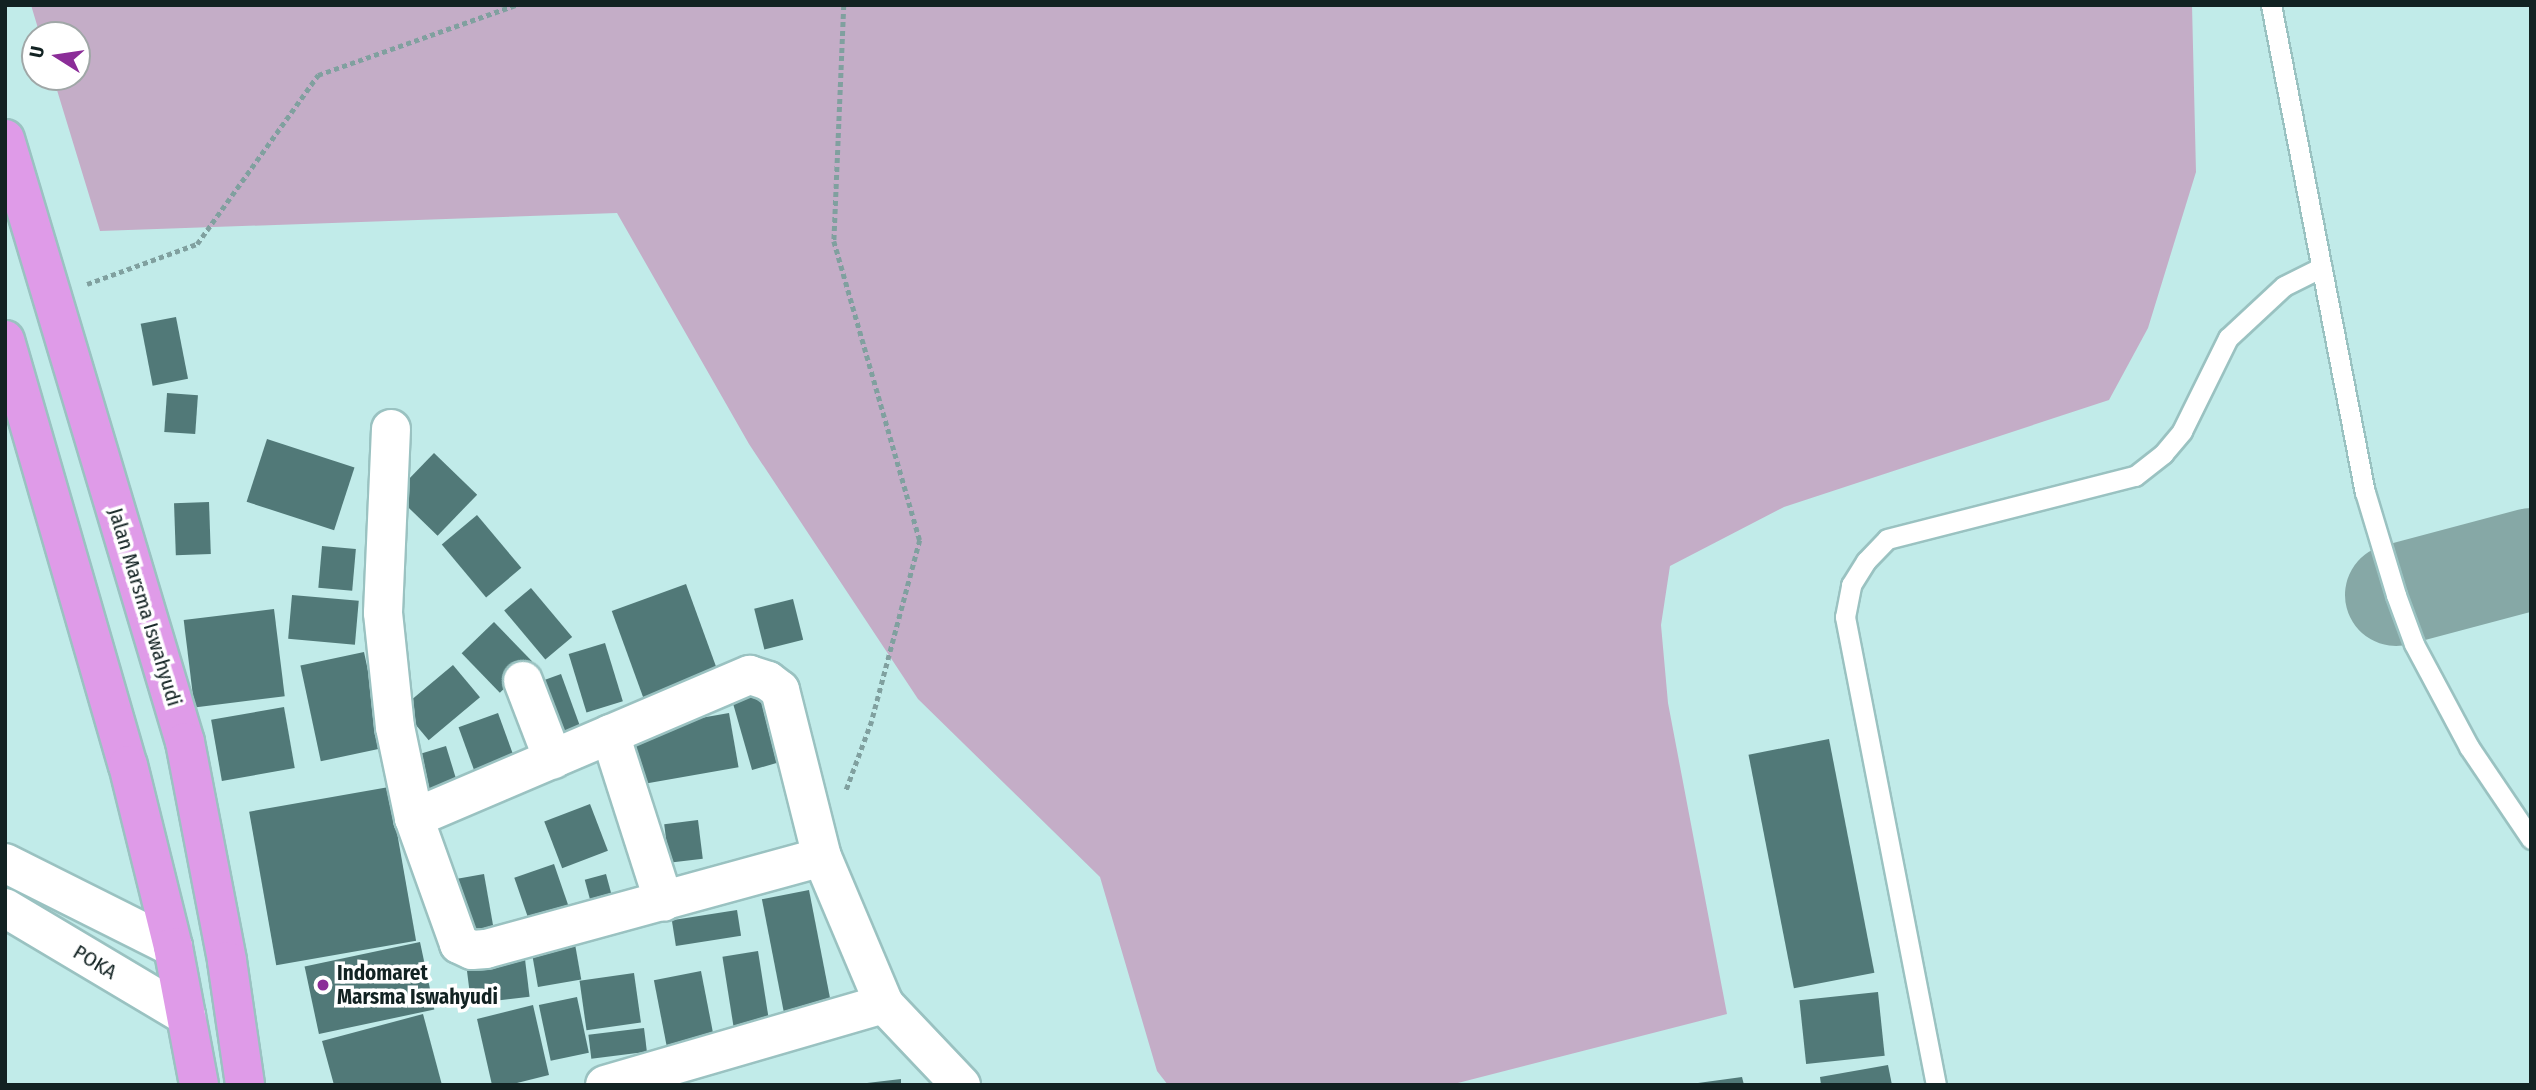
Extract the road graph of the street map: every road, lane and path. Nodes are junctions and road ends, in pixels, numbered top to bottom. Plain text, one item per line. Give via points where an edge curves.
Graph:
1 (516, 5) edge
2 (844, 5) edge
3 (2271, 5) edge
4 (5, 139) edge
5 (2322, 267) junction
6 (52, 297) junction
7 (5, 340) edge
8 (391, 429) dead end
9 (523, 681) dead end
10 (610, 734) junction
11 (553, 759) junction
12 (845, 795) dead end
13 (414, 818) junction
14 (2531, 839) edge
15 (822, 857) junction
16 (5, 863) edge
17 (664, 902) junction
18 (5, 908) edge
19 (173, 947) junction
20 (884, 1004) junction
21 (186, 1016) junction
22 (199, 1085) edge
23 (245, 1085) edge
24 (605, 1085) edge
25 (961, 1085) edge
26 (1936, 1085) edge

1 - 6 path via 318,75 197,244
2 - 12 path via 834,241 920,540 872,721
3 - 5 lane
4 - 6 highway, Jalan Marsma Iswahyudi
5 - 14 lane via 2365,492 2414,644 2469,747
5 - 26 lane via 2284,286 2228,338 2182,431 2135,476 1887,539 1851,585 1845,617
6 - 23 highway, Jalan Marsma Iswahyudi via 185,742 227,961
7 - 19 highway via 128,765
8 - 13 street via 383,613 395,727
9 - 11 street
10 - 11 street
10 - 15 street via 750,675 768,681 780,690
10 - 17 street
11 - 13 street
13 - 17 street via 459,944 472,950
15 - 17 street
15 - 20 street
16 - 19 street
18 - 21 street, POKA
19 - 21 highway
20 - 24 street
20 - 25 street
21 - 22 highway

